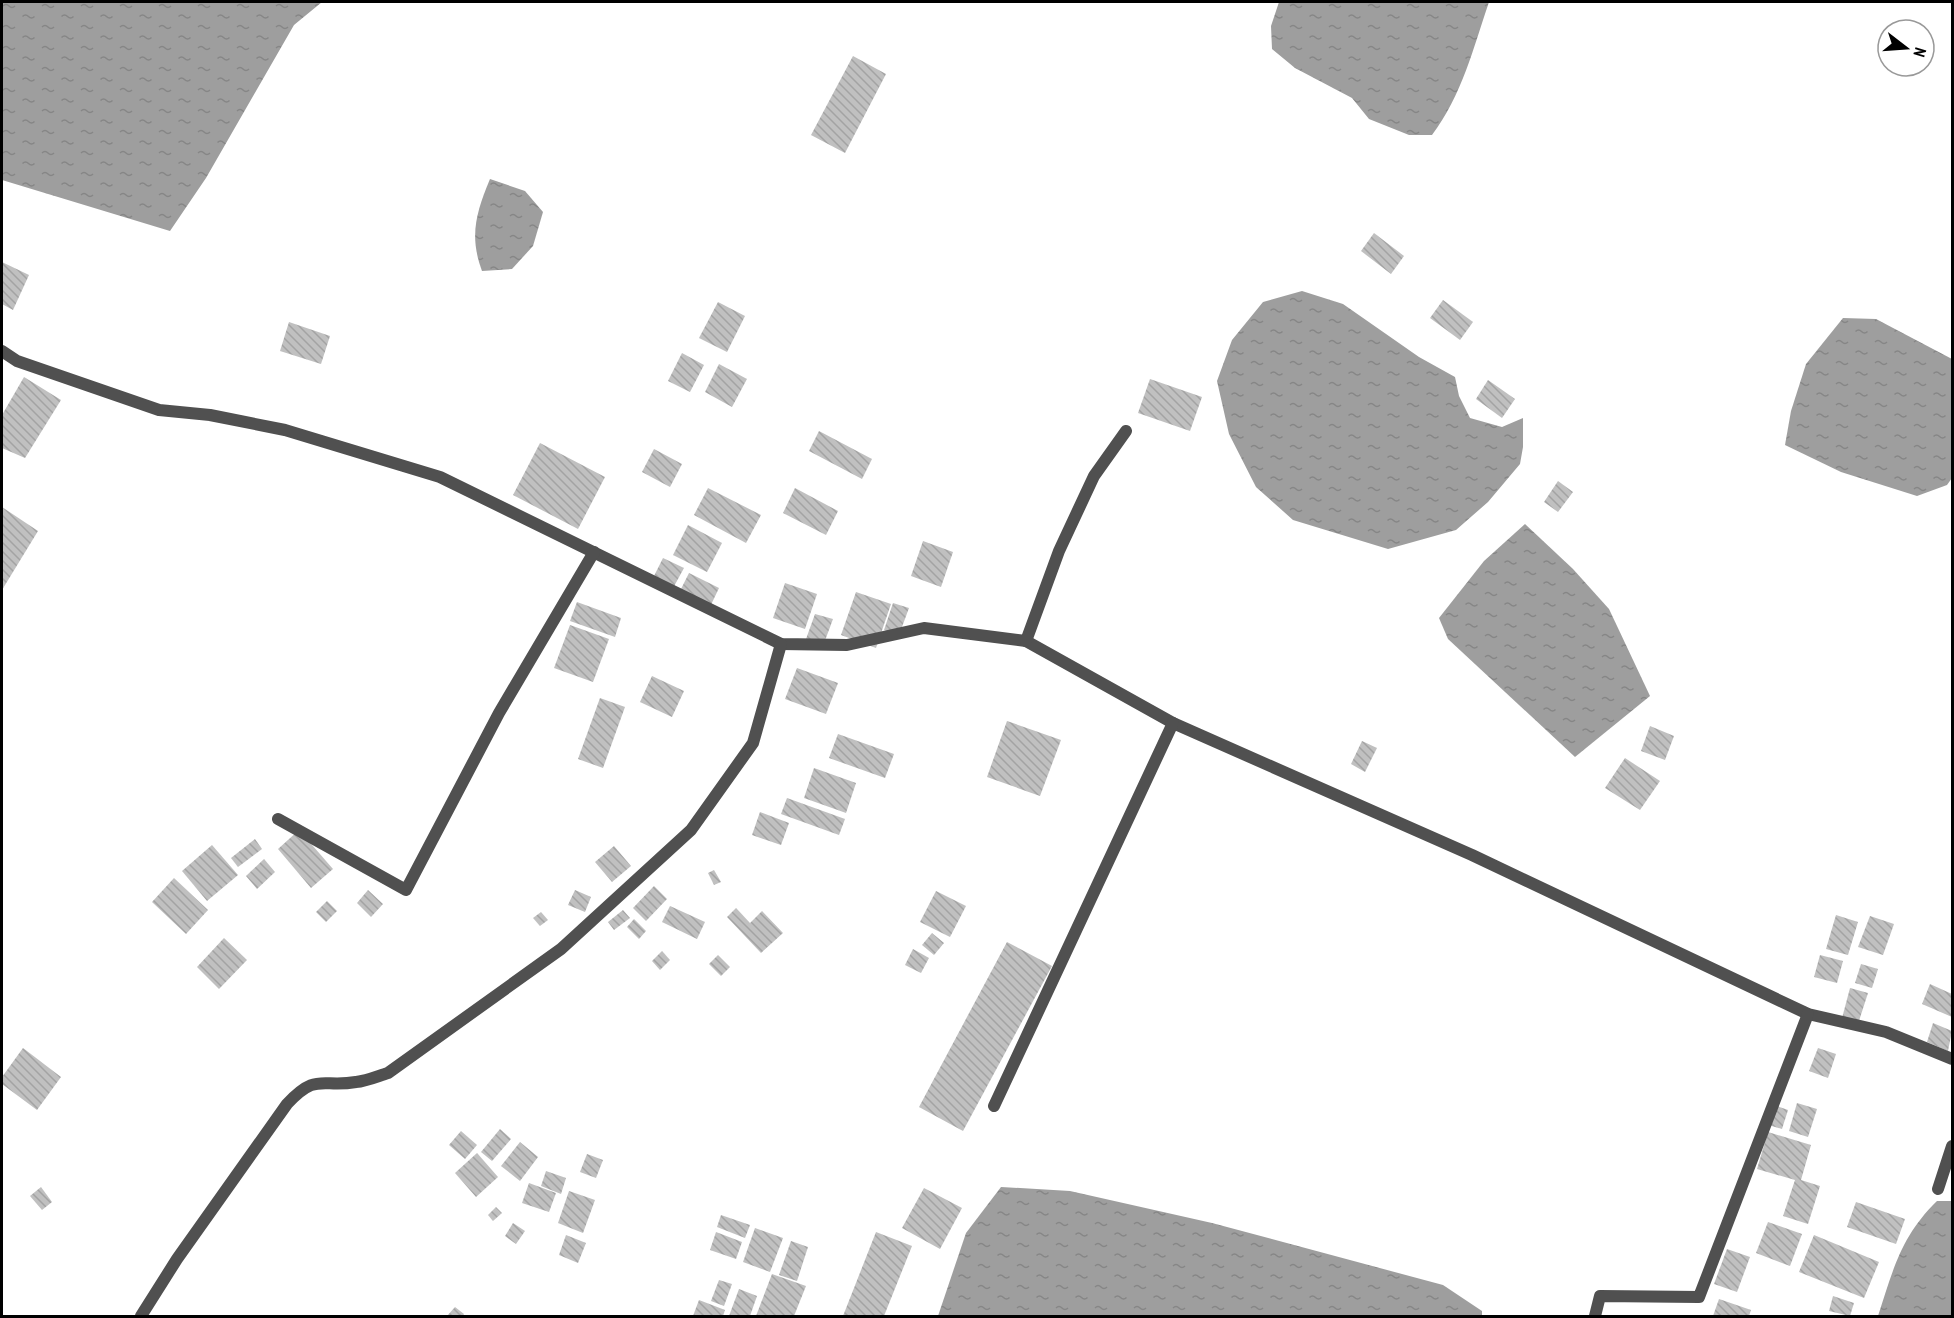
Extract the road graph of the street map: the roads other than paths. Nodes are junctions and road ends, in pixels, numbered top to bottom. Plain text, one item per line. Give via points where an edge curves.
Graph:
1 (2, 351) edge
2 (1126, 431) dead end
3 (594, 552) junction
4 (1026, 641) junction
5 (781, 644) junction
6 (1173, 723) junction
7 (278, 819) dead end
8 (1808, 1014) junction
9 (1953, 1059) edge
10 (994, 1106) dead end
11 (1953, 1146) edge
12 (1938, 1189) dead end
13 (141, 1317) edge
14 (1595, 1317) edge

1 - 3 street via 16,361 159,410 210,415 285,430 440,477
2 - 4 street via 1094,476 1059,551
3 - 5 street
3 - 7 street via 499,713 406,890
4 - 5 street via 924,628 848,645
4 - 6 street
5 - 13 street via 753,742 691,830 561,949 388,1073 355,1082 314,1082 300,1091 177,1259
6 - 8 street via 1472,855
6 - 10 street
8 - 9 street via 1886,1032
8 - 14 street via 1699,1297 1600,1296
11 - 12 street

